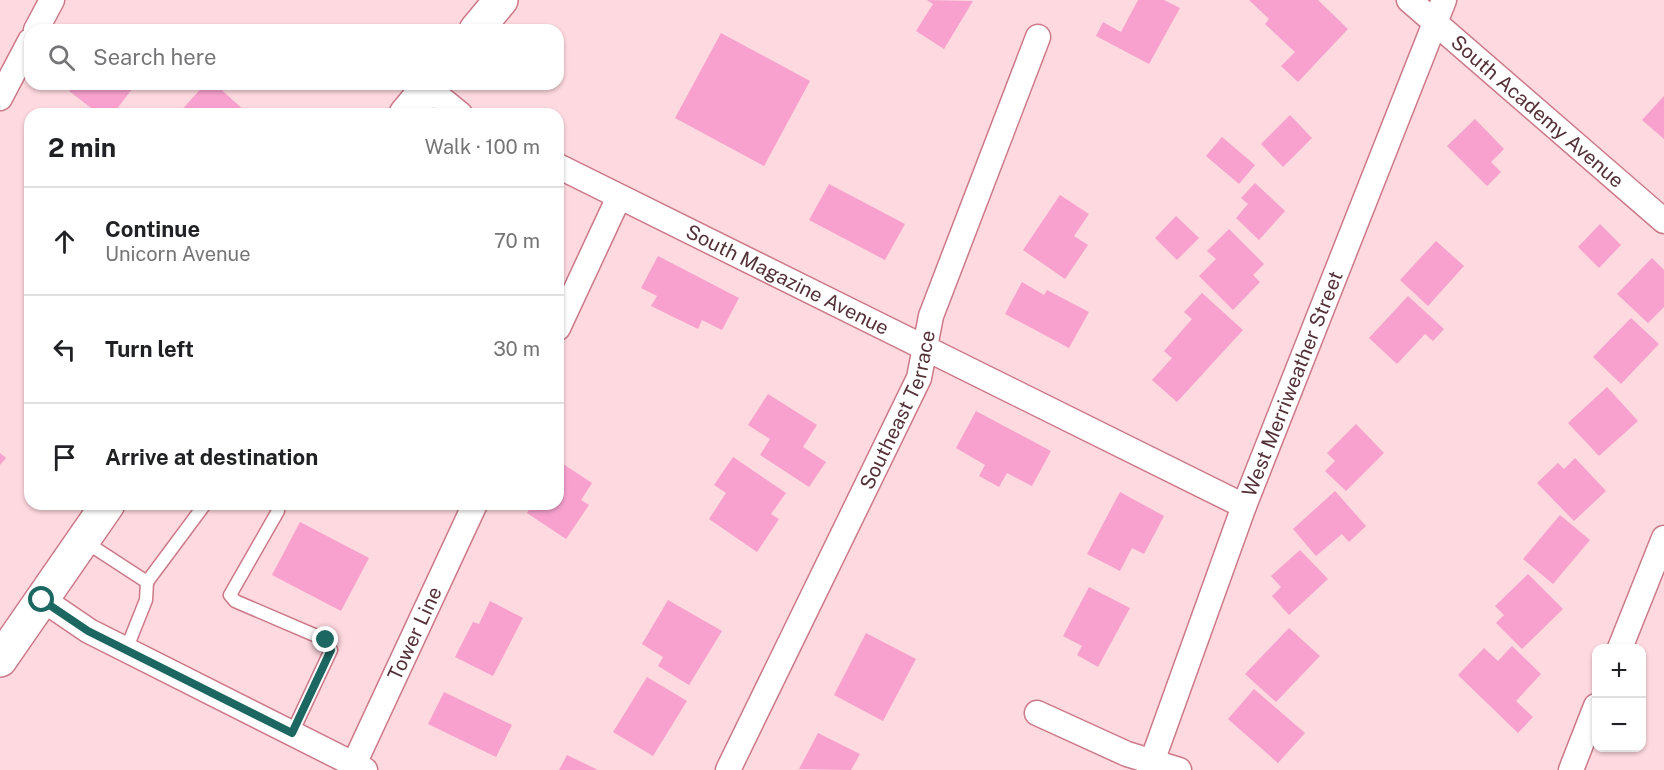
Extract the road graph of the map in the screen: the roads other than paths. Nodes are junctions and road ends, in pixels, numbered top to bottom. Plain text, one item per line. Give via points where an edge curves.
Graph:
1 (52, 0) edge
2 (501, 0) edge
3 (1410, 0) edge
4 (1440, 11) edge
5 (39, 24) edge
6 (481, 24) edge
7 (1038, 37) dead end
8 (24, 52) edge
9 (427, 90) edge
10 (434, 90) edge
11 (0, 98) edge
12 (411, 108) edge
13 (454, 108) edge
14 (564, 169) edge
15 (620, 197) junction
16 (1664, 221) edge
17 (564, 315) edge
18 (925, 349) junction
19 (1244, 506) junction
20 (104, 510) edge
21 (201, 510) edge
22 (278, 510) edge
23 (473, 510) edge
24 (1664, 538) edge
25 (84, 540) junction
26 (147, 582) junction
27 (42, 600) junction
28 (1622, 644) edge
29 (126, 650) junction
30 (0, 660) edge
31 (1037, 713) dead end
32 (1592, 716) edge
33 (292, 733) junction
34 (1150, 766) edge
35 (359, 767) edge
36 (728, 770) edge
37 (1179, 770) edge
38 (1571, 770) edge

1 - 5 street
2 - 6 main road
3 - 4 street, South Academy Avenue
4 - 16 street, South Academy Avenue
4 - 19 street, West Merriweather Street
7 - 18 street, Southeast Terrace via 931,316
8 - 11 street
9 - 12 main road
10 - 13 street
14 - 15 street, South Magazine Avenue
15 - 17 street
15 - 18 street, South Magazine Avenue
18 - 19 street, South Magazine Avenue
18 - 36 street, Southeast Terrace via 919,378
19 - 34 street, West Merriweather Street
20 - 25 main road
21 - 26 lane
22 - 33 lane via 230,596 330,644 331,650
23 - 35 street, Tower Line
24 - 28 street
25 - 26 lane
25 - 27 main road
26 - 29 lane via 146,600
27 - 29 street via 88,631
27 - 30 main road
29 - 33 street
31 - 34 street
32 - 38 street
33 - 35 street
34 - 37 street

